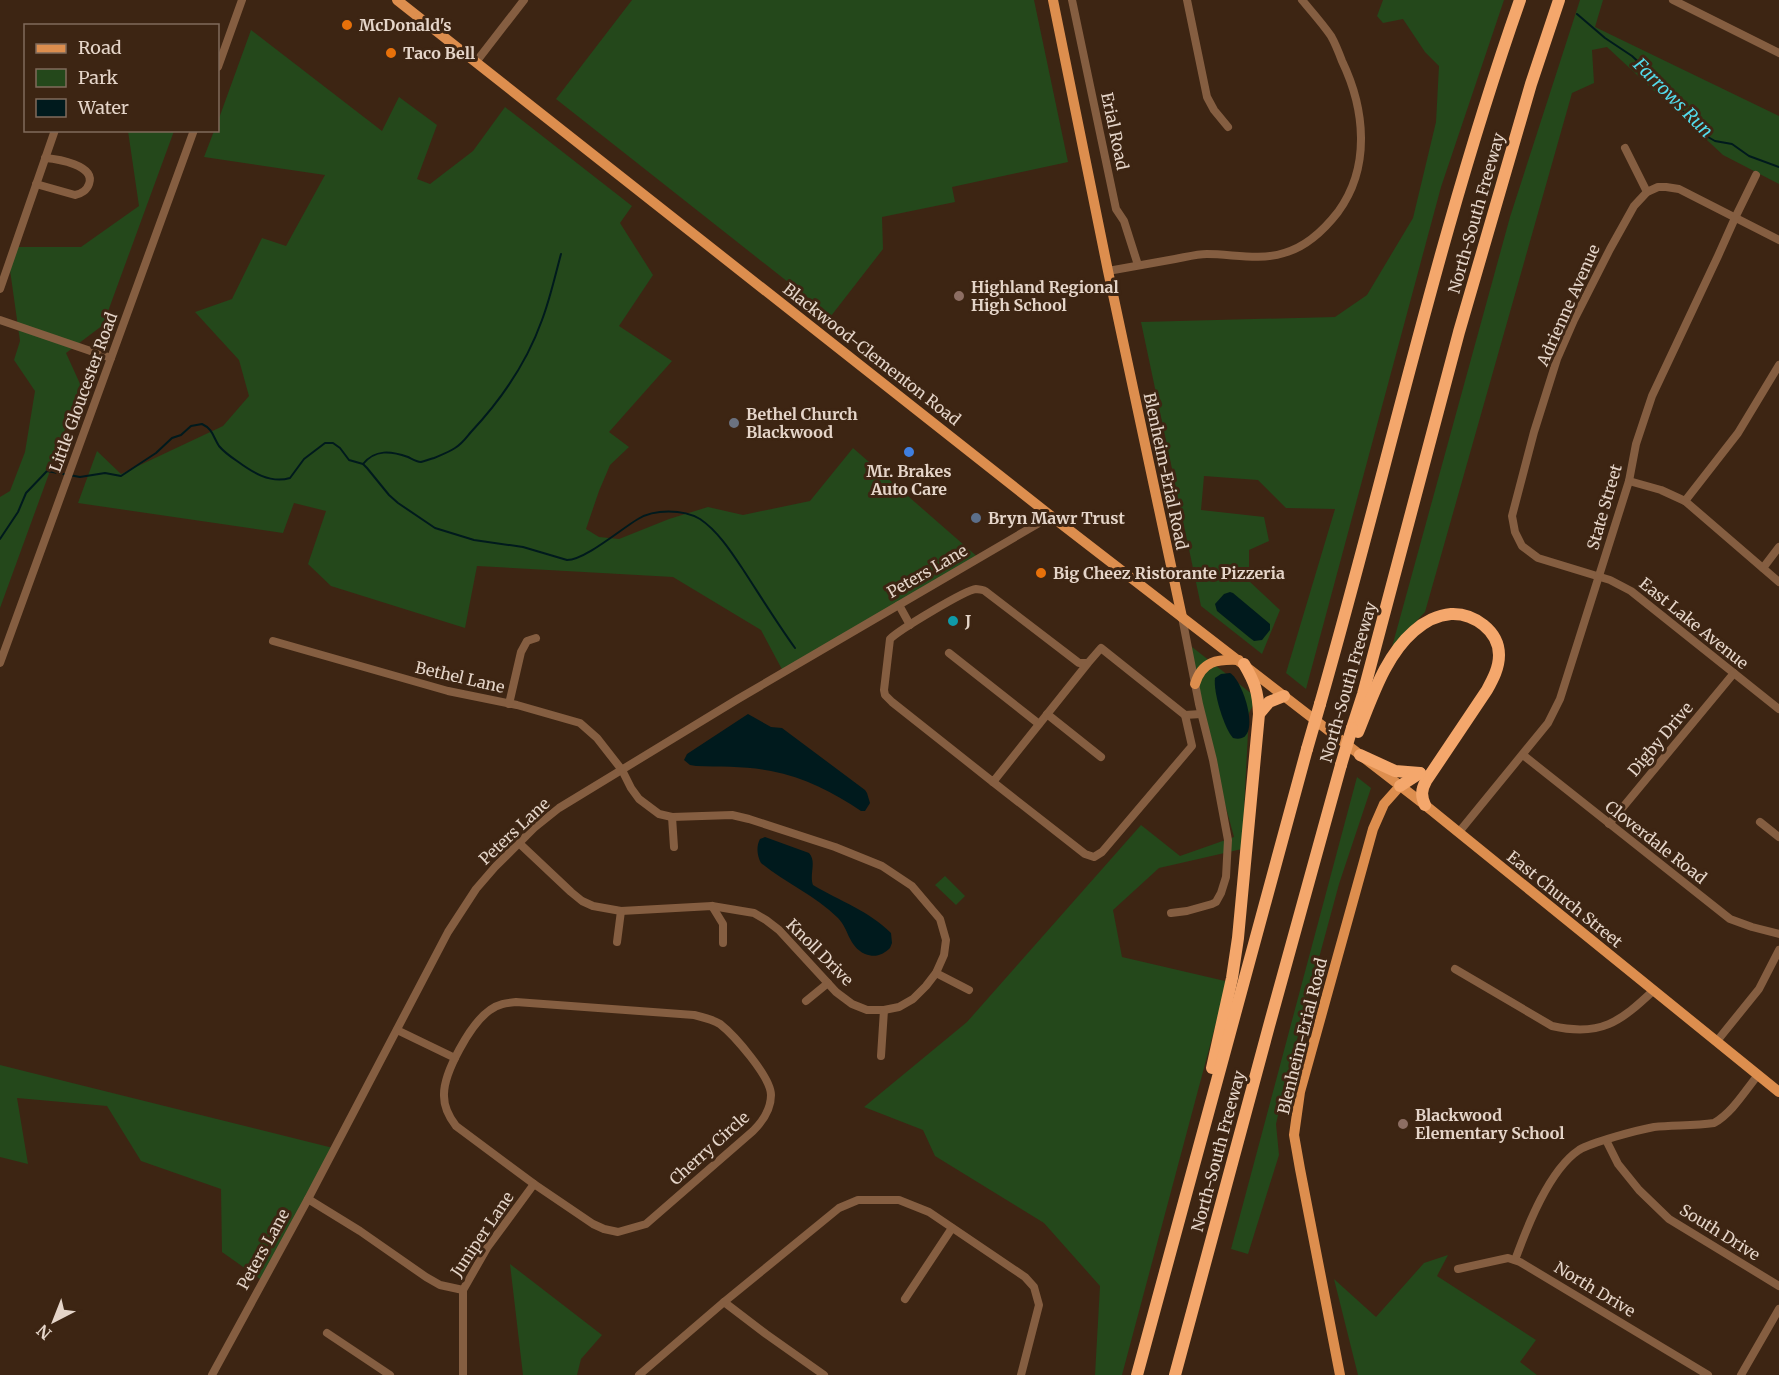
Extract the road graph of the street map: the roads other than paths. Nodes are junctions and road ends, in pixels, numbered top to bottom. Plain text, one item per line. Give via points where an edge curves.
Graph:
1 (242, 0) edge
2 (397, 0) edge
3 (524, 0) edge
4 (1053, 0) edge
5 (1072, 0) edge
6 (1187, 0) edge
7 (1302, 0) edge
8 (1520, 0) edge
9 (1559, 0) edge
10 (1673, 0) edge
11 (1779, 53) edge
12 (476, 62) junction
13 (219, 64) edge
14 (1228, 127) dead end
15 (53, 132) edge
16 (193, 132) edge
17 (1625, 148) dead end
18 (45, 158) junction
19 (1756, 175) dead end
20 (36, 184) junction
21 (1647, 192) junction
22 (1735, 218) junction
23 (1779, 240) edge
24 (1138, 265) junction
25 (1108, 271) junction
26 (0, 289) edge
27 (0, 320) edge
28 (111, 358) junction
29 (1779, 365) edge
30 (1523, 474) joint
31 (1629, 481) junction
32 (1685, 501) junction
33 (1052, 516) junction
34 (1779, 547) edge
35 (1763, 568) junction
36 (1600, 577) junction
37 (1779, 582) edge
38 (899, 605) junction
39 (1182, 617) junction
40 (910, 625) junction
41 (536, 638) dead end
42 (273, 641) dead end
43 (949, 653) dead end
44 (1241, 662) junction
45 (0, 663) edge
46 (1088, 663) junction
47 (1734, 673) junction
48 (1195, 684) junction
49 (1284, 696) junction
50 (509, 704) junction
51 (1779, 710) edge
52 (1047, 714) junction
53 (1201, 714) junction
54 (1259, 714) junction
55 (1185, 715) junction
56 (1039, 724) junction
57 (1330, 731) joint
58 (1355, 731) junction
59 (1208, 742) junction
60 (1192, 746) junction
61 (1360, 755) junction
62 (1523, 755) junction
63 (1101, 757) dead end
64 (1437, 763) junction
65 (622, 770) junction
66 (1420, 773) junction
67 (993, 782) junction
68 (1400, 786) junction
69 (1425, 805) junction
70 (672, 817) junction
71 (1760, 822) dead end
72 (1609, 824) junction
73 (1459, 832) junction
74 (1779, 837) edge
75 (519, 843) junction
76 (674, 847) dead end
77 (712, 906) junction
78 (621, 911) junction
79 (1171, 913) dead end
80 (1779, 934) edge
81 (617, 942) dead end
82 (723, 943) dead end
83 (1779, 950) edge
84 (1455, 969) dead end
85 (936, 973) junction
86 (828, 983) junction
87 (969, 990) dead end
88 (1653, 990) junction
89 (806, 1001) dead end
90 (884, 1010) junction
91 (397, 1030) junction
92 (1717, 1041) junction
93 (881, 1056) dead end
94 (455, 1058) junction
95 (1758, 1075) junction
96 (1779, 1092) edge
97 (1606, 1140) junction
98 (534, 1184) junction
99 (1188, 1184) junction
100 (308, 1198) junction
101 (952, 1228) junction
102 (1515, 1260) junction
103 (1458, 1269) dead end
104 (1779, 1286) edge
105 (463, 1290) junction
106 (905, 1299) dead end
107 (724, 1302) junction
108 (1779, 1308) edge
109 (327, 1333) dead end
110 (212, 1375) edge
111 (390, 1375) edge
112 (464, 1375) edge
113 (639, 1375) edge
114 (824, 1375) edge
115 (1021, 1375) edge
116 (1137, 1375) edge
117 (1175, 1375) edge
118 (1340, 1375) edge
119 (1708, 1375) edge
120 (1741, 1375) edge

1 - 13 street
2 - 12 main road, Blackwood-Clementon Road
3 - 12 street
4 - 25 main road, Blenheim-Erial Road
5 - 24 street, Erial Road via 1116,209 1124,221
6 - 14 street via 1208,97
7 - 24 street via 1331,37 1351,79 1358,107 1360,160 1346,201 1312,239 1284,254 1206,254
8 - 99 highway, North-South Freeway, bridge via 1459,188 1358,571
9 - 58 highway, North-South Freeway via 1468,298
10 - 11 street
12 - 33 main road, Blackwood-Clementon Road
15 - 18 street
16 - 28 street, Little Gloucester Road
17 - 21 street
18 - 20 street
18 - 20 street via 81,167 89,174 89,184 79,195
19 - 22 street, State Street
20 - 26 street
21 - 22 street via 1658,187 1679,189
21 - 30 street, Adrienne Avenue via 1634,206 1574,320 1557,359
22 - 23 street
22 - 31 street, State Street via 1652,396
24 - 25 street
25 - 39 main road, Blenheim-Erial Road
27 - 28 street
28 - 45 street, Little Gloucester Road
29 - 32 street via 1738,433
30 - 36 street, East Lake Avenue via 1512,516 1522,546 1538,558
31 - 32 street
31 - 36 street, State Street
32 - 35 street
33 - 38 street, Peters Lane
33 - 39 main road, Blackwood-Clementon Road
34 - 35 street
35 - 37 street
36 - 47 street, East Lake Avenue via 1631,591
36 - 62 street, State Street via 1560,699 1548,723
38 - 40 street
38 - 65 street, Peters Lane
39 - 44 main road, Blackwood-Clementon Road
39 - 48 street, Blenheim-Erial Road
40 - 46 street via 976,589 985,591 1079,663
40 - 67 street via 890,639 885,695
41 - 50 street via 527,641 521,652
42 - 50 street, Bethel Lane via 448,691
43 - 56 street
44 - 48 main road via 1220,659 1210,663
44 - 49 main road, Blackwood-Clementon Road
44 - 54 highway via 1255,682
46 - 52 street
46 - 55 street via 1101,648
47 - 51 street, East Lake Avenue
47 - 72 street, Digby Drive
48 - 53 street, Blenheim-Erial Road
49 - 54 highway via 1269,702
49 - 57 main road, Blackwood-Clementon Road
50 - 65 street, Bethel Lane via 580,723
52 - 56 street
52 - 63 street
53 - 55 street
53 - 59 street, Blenheim-Erial Road
54 - 99 highway via 1232,978
55 - 60 street
56 - 67 street
57 - 61 main road, East Church Street
58 - 64 highway via 1384,670 1413,631 1437,617 1463,615 1492,633 1499,661 1487,690
58 - 117 highway, North-South Freeway, bridge via 1336,785
59 - 60 street
59 - 79 street, Blenheim-Erial Road via 1228,840 1226,877 1216,902
60 - 67 street via 1094,857
61 - 66 highway via 1395,771
61 - 68 main road, East Church Street
62 - 72 street, Cloverdale Road
62 - 73 street, State Street
64 - 66 highway
64 - 69 highway via 1422,789
65 - 70 street, Knoll Drive via 639,799 659,814
65 - 75 street, Peters Lane via 559,808
66 - 68 highway
68 - 69 main road, East Church Street
68 - 118 main road, Blenheim-Erial Road via 1384,804 1373,829 1295,1122 1300,1169
69 - 73 main road, East Church Street
70 - 76 street
70 - 85 street, Knoll Drive via 732,815 882,866 912,886 940,919 946,940
71 - 74 street
72 - 80 street, Cloverdale Road via 1730,919
73 - 88 main road, East Church Street
75 - 78 street, Knoll Drive via 582,901
75 - 91 street, Peters Lane via 476,890 448,932
77 - 78 street, Knoll Drive
77 - 82 street via 723,924
77 - 86 street, Knoll Drive via 754,913 766,920
78 - 81 street
83 - 92 street via 1759,989
84 - 88 street via 1552,1026 1570,1030 1601,1028 1615,1022
85 - 87 street
85 - 90 street, Knoll Drive via 913,999
86 - 89 street
86 - 90 street, Knoll Drive via 852,1004 867,1010
88 - 92 main road, East Church Street
90 - 93 street
91 - 94 street
91 - 100 street, Peters Lane
92 - 95 main road, East Church Street
94 - 98 street, Cherry Circle via 445,1086 448,1116
94 - 98 street, Cherry Circle via 473,1026 501,1004 694,1015 719,1023 733,1036 769,1086 769,1107 761,1122 646,1224 618,1232 604,1229
95 - 96 main road, East Church Street
95 - 97 street via 1714,1123 1653,1128
97 - 102 street via 1580,1150 1563,1166 1529,1222
97 - 104 street, South Drive via 1618,1164 1639,1190 1670,1219
98 - 105 street, Juniper Lane via 487,1248
99 - 116 highway, North-South Freeway
100 - 105 street via 426,1277
100 - 110 street, Peters Lane
101 - 106 street
101 - 107 street via 929,1212 899,1200 858,1200 831,1214
101 - 115 street via 1034,1287 1039,1305
102 - 103 street via 1508,1258
102 - 119 street, North Drive
105 - 112 street, Juniper Lane
107 - 113 street
107 - 114 street
108 - 120 street
109 - 111 street

